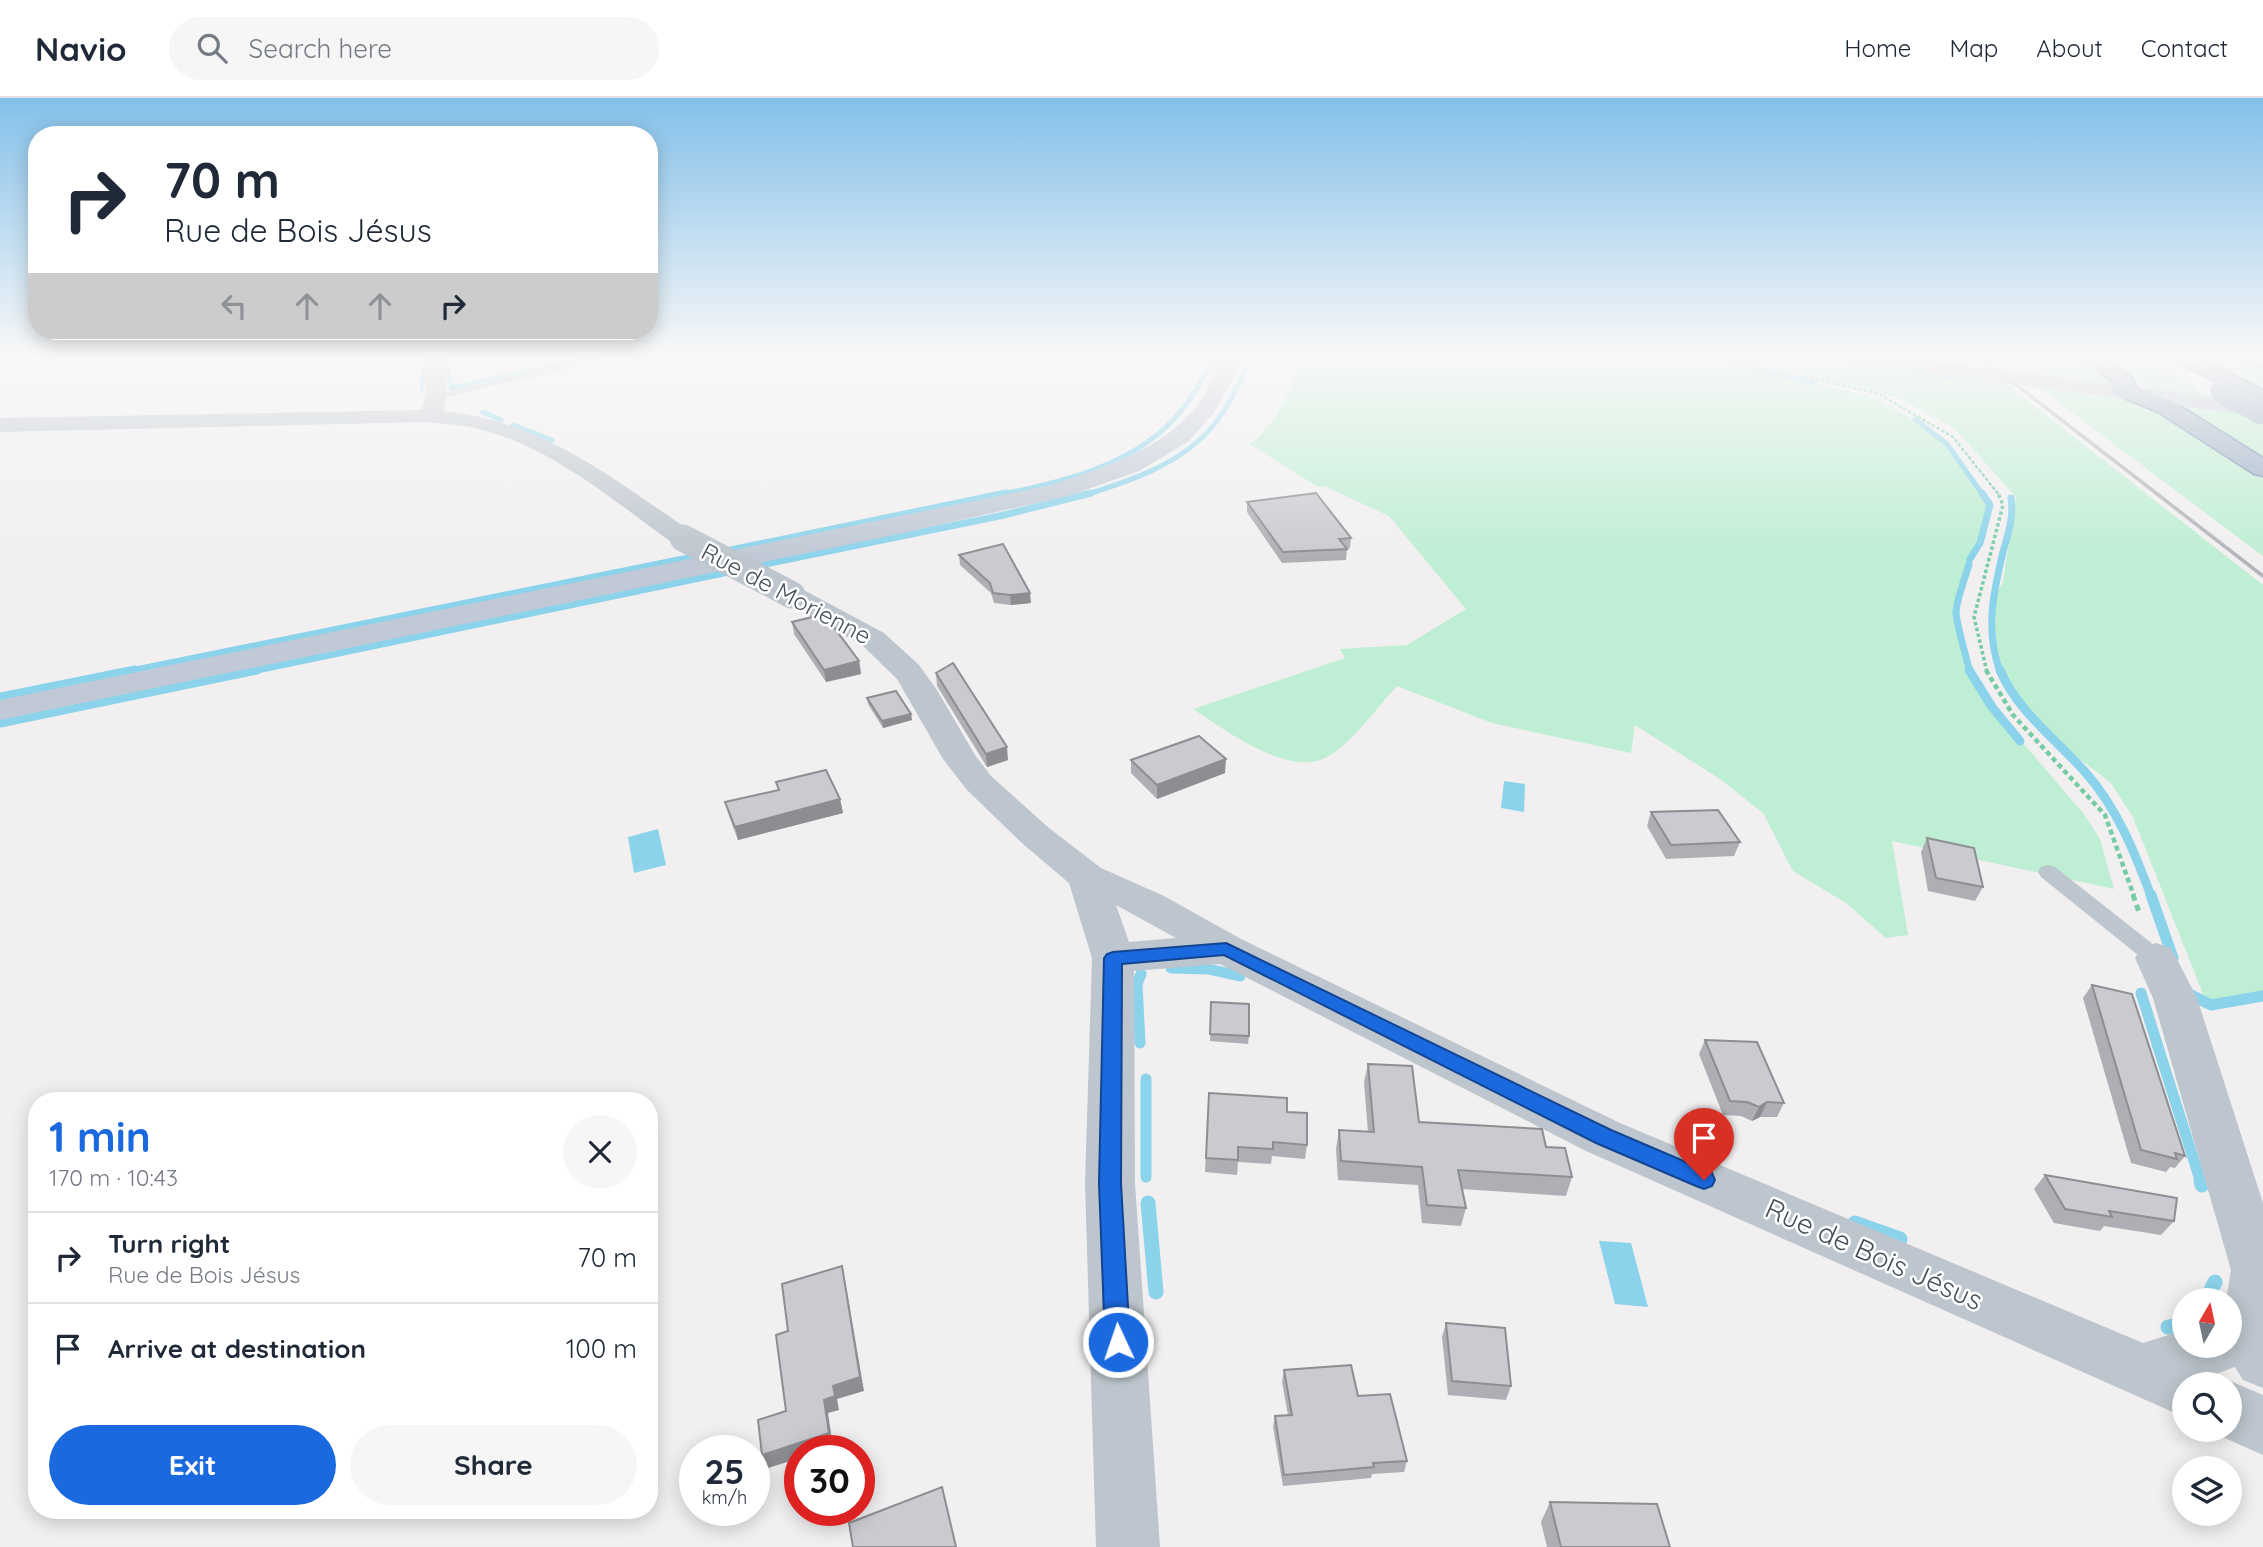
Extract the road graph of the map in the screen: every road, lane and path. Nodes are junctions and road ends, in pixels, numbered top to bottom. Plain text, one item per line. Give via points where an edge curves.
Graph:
1 (31, 424) edge
2 (485, 424) edge
3 (1192, 424) edge
4 (1930, 424) edge
5 (2192, 424) edge
6 (0, 425) edge
7 (2263, 469) edge
8 (0, 710) edge
9 (2048, 872) dead end
10 (1087, 877) junction
11 (1226, 949) junction
12 (1113, 958) junction
13 (2156, 958) junction
14 (2242, 1338) edge
15 (2213, 1358) edge
16 (2163, 1380) edge
17 (2242, 1415) edge
18 (2263, 1424) edge
19 (1128, 1547) edge

1 - 6 street, Rue de Morienne
2 - 10 street, Rue de Morienne, bridge via 548,450 683,538 873,639 922,690 960,759 979,783
3 - 8 main road via 1181,436 1130,466 1059,491
4 - 13 path via 1953,437 2003,505 1974,617 1984,667 2013,715 2105,815
5 - 7 highway
9 - 13 lane
10 - 11 street, Rue de Bois Jésus via 1150,905
10 - 12 street
11 - 12 street
11 - 16 street, Rue de Bois Jésus via 1603,1136
12 - 19 street via 1110,1183
13 - 14 street via 2175,998 2258,1270
15 - 16 street
17 - 18 street

